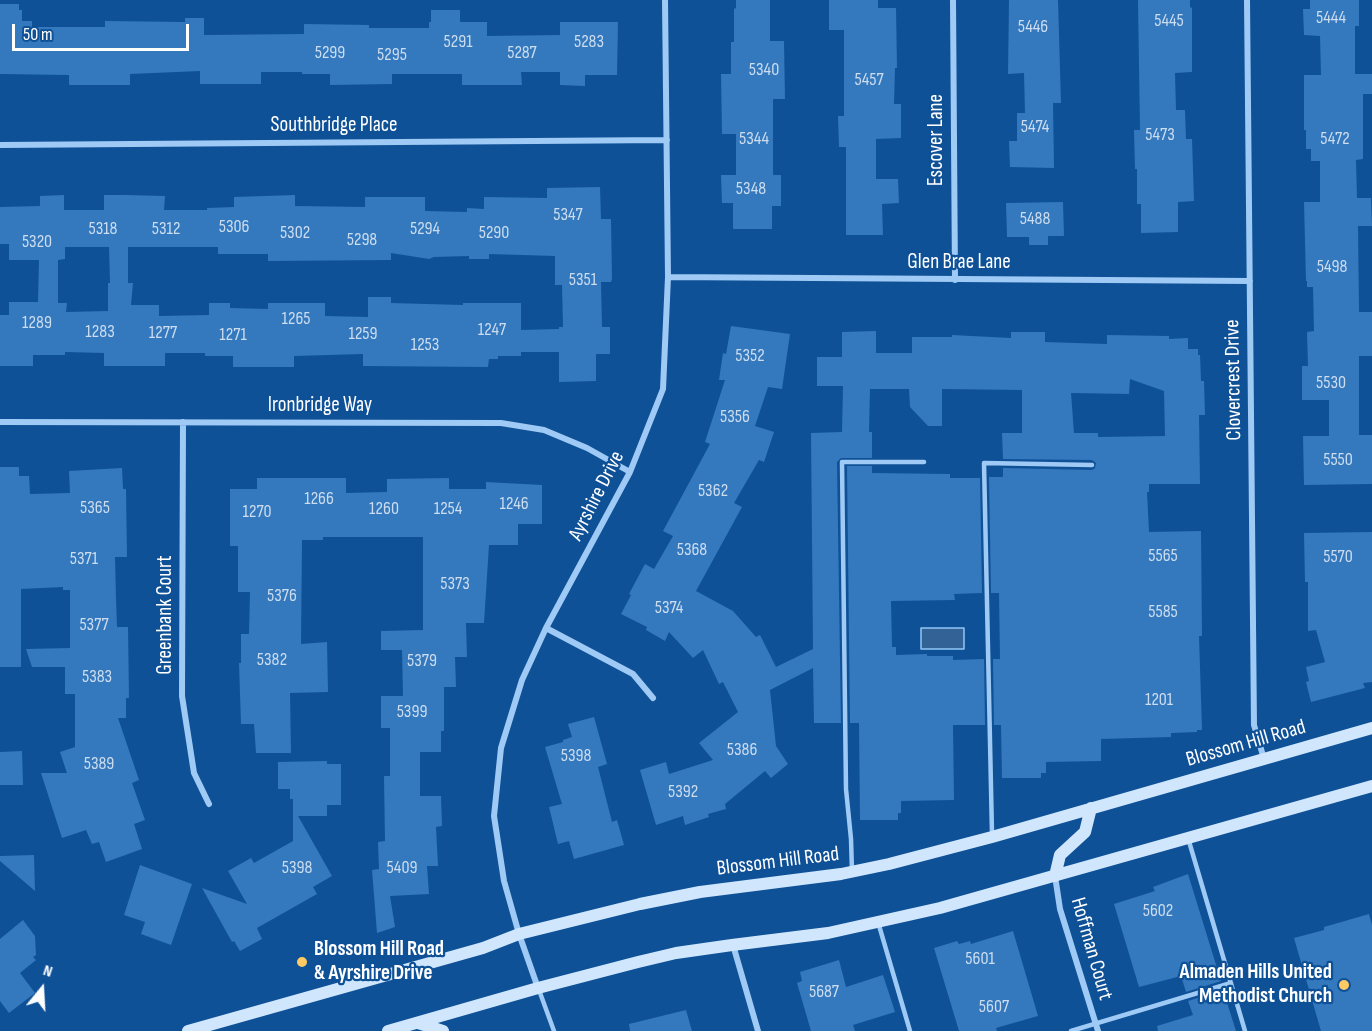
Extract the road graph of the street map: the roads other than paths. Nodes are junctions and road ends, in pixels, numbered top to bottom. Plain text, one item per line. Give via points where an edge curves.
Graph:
1 (665, 0) edge
2 (953, 0) edge
3 (1247, 0) edge
4 (667, 140) junction
5 (0, 145) edge
6 (669, 277) junction
7 (955, 280) junction
8 (1250, 281) junction
9 (0, 422) edge
10 (183, 422) junction
11 (924, 462) dead end
12 (1092, 465) dead end
13 (630, 472) junction
14 (546, 628) junction
15 (653, 698) dead end
16 (1372, 728) edge
17 (1263, 759) junction
18 (1372, 786) edge
19 (209, 804) dead end
20 (1091, 808) junction
21 (992, 837) junction
22 (1188, 838) junction
23 (852, 872) junction
24 (1055, 876) junction
25 (878, 922) junction
26 (519, 934) junction
27 (732, 945) junction
28 (1231, 983) junction
29 (538, 988) junction
30 (417, 1023) junction
31 (1097, 1027) edge
32 (188, 1031) edge
33 (388, 1031) edge
34 (443, 1031) edge
35 (554, 1031) edge
36 (758, 1031) edge
37 (910, 1031) edge
38 (1071, 1031) edge
39 (1245, 1031) edge

1 - 4 street, Ayrshire Drive
2 - 7 street, Escover Lane
3 - 8 street, Clovercrest Drive
4 - 5 street, Southbridge Place
4 - 6 street, Ayrshire Drive
6 - 7 street, Glen Brae Lane
6 - 13 street, Ayrshire Drive via 663,389
7 - 8 street, Glen Brae Lane
8 - 17 street, Clovercrest Drive via 1254,725
9 - 10 street, Ironbridge Way
10 - 13 street, Ironbridge Way via 501,423 544,430
10 - 19 street, Greenbank Court via 182,696 194,773
11 - 23 lane via 842,462 846,789
12 - 21 lane via 984,464
13 - 14 street, Ayrshire Drive
14 - 15 street via 633,674
14 - 26 street, Ayrshire Drive via 522,680 501,748 494,816 504,881
16 - 17 main road, Blossom Hill Road
17 - 20 main road, Blossom Hill Road
18 - 22 main road
20 - 21 main road, Blossom Hill Road
20 - 24 main road via 1085,832 1060,855
21 - 23 main road, Blossom Hill Road
22 - 24 main road
22 - 28 lane
23 - 26 main road, Blossom Hill Road via 700,892
24 - 25 main road
24 - 31 street, Hoffman Court via 1060,909
25 - 27 main road via 828,933
25 - 37 lane
26 - 29 street, Ayrshire Drive
26 - 32 main road, Blossom Hill Road via 483,948
27 - 29 main road via 667,955
27 - 36 street
28 - 31 lane
28 - 39 lane
29 - 30 main road
29 - 35 lane
30 - 33 main road
30 - 34 main road
31 - 38 lane

